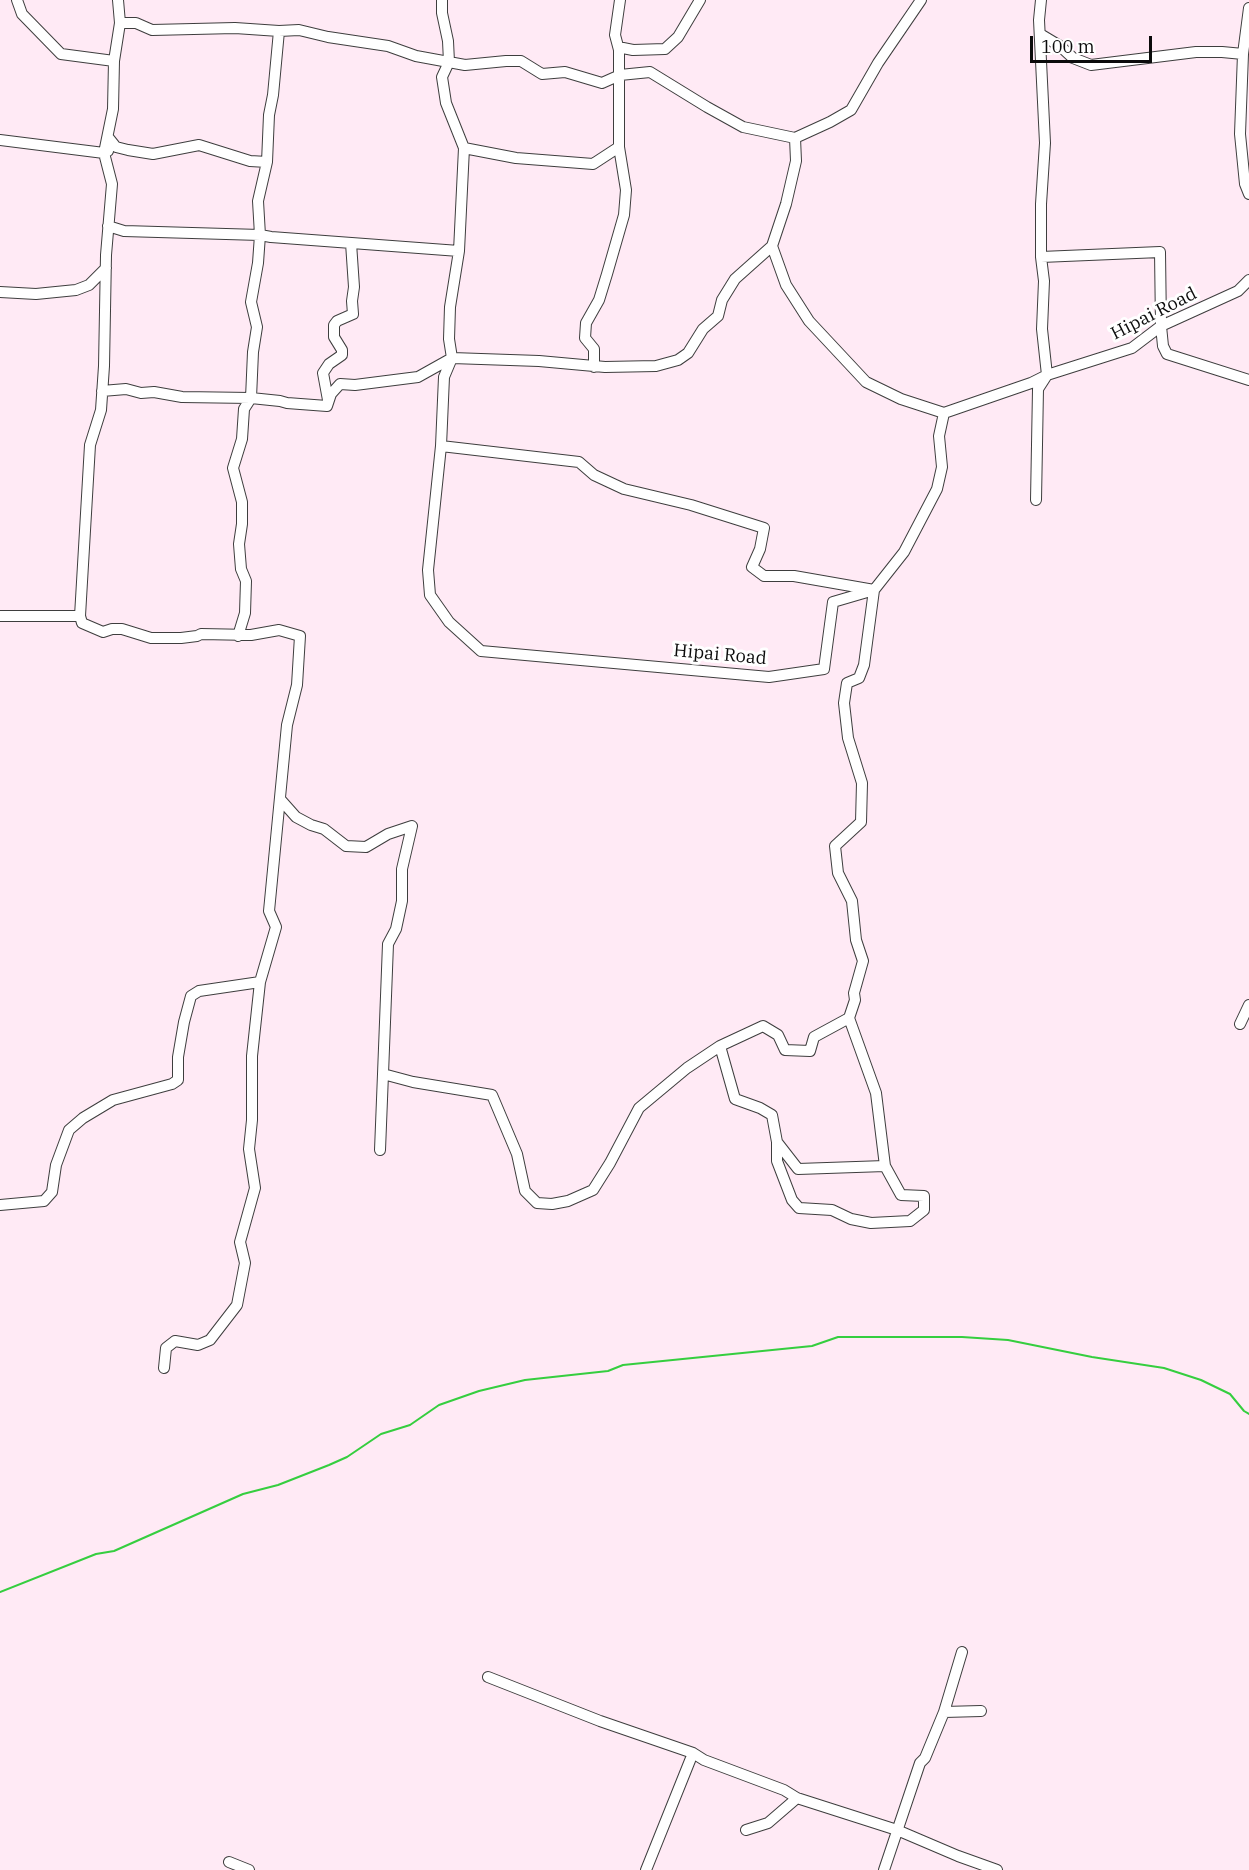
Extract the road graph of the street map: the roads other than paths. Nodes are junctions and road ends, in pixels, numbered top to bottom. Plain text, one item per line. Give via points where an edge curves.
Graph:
1 (17, 0) edge
2 (118, 0) edge
3 (442, 0) edge
4 (620, 0) edge
5 (699, 0) edge
6 (921, 0) edge
7 (1041, 0) edge
8 (1249, 8) edge
9 (120, 23) junction
10 (279, 31) junction
11 (1040, 34) junction
12 (619, 50) junction
13 (1243, 54) junction
14 (114, 61) junction
15 (448, 62) junction
16 (620, 75) junction
17 (108, 137) junction
18 (795, 138) junction
19 (0, 140) edge
20 (117, 147) junction
21 (619, 147) junction
22 (465, 148) junction
23 (104, 153) junction
24 (267, 162) junction
25 (1249, 194) edge
26 (108, 226) junction
27 (260, 235) junction
28 (351, 243) junction
29 (772, 246) junction
30 (459, 251) junction
31 (1041, 257) junction
32 (106, 268) junction
33 (1249, 280) edge
34 (0, 292) edge
35 (1161, 326) junction
36 (452, 358) junction
37 (594, 367) junction
38 (1047, 375) junction
39 (1249, 380) edge
40 (102, 391) junction
41 (251, 398) junction
42 (328, 400) junction
43 (944, 413) junction
44 (441, 446) junction
45 (1036, 500) dead end
46 (874, 590) junction
47 (0, 616) edge
48 (80, 616) junction
49 (238, 636) junction
50 (280, 799) junction
51 (260, 982) junction
52 (1249, 1005) edge
53 (849, 1018) junction
54 (1240, 1024) dead end
55 (720, 1046) junction
56 (383, 1074) junction
57 (777, 1142) junction
58 (380, 1150) dead end
59 (885, 1166) junction
60 (0, 1205) edge
61 (164, 1368) dead end
62 (962, 1653) dead end
63 (488, 1677) dead end
64 (981, 1711) dead end
65 (944, 1713) junction
66 (693, 1753) junction
67 (797, 1798) junction
68 (746, 1830) dead end
69 (897, 1830) junction
70 (229, 1862) dead end
71 (249, 1870) edge
72 (646, 1870) edge
73 (884, 1870) edge
74 (997, 1870) edge

1 - 14 street via 22,14 61,54
2 - 9 street
3 - 15 street
4 - 12 street via 615,35
5 - 12 street via 678,37 665,49
6 - 18 street via 851,110
7 - 11 street
8 - 13 street
9 - 10 street via 136,23 152,30
9 - 14 street
10 - 15 street via 299,30 388,46
10 - 24 street
11 - 13 street via 1073,58 1091,65 1196,52
11 - 31 street via 1045,143
12 - 16 street
13 - 25 street via 1240,134
14 - 17 street
15 - 16 street via 465,65 521,61 542,74 565,72 602,83
15 - 22 street via 442,77 446,103
16 - 18 street via 650,72 743,127
16 - 21 street
17 - 20 street
17 - 23 street
18 - 29 street via 796,160
19 - 23 street
20 - 23 street
20 - 24 street via 153,154 198,145 250,161
21 - 22 street via 592,164 516,158
21 - 37 street via 626,190 624,215 599,300 586,323 585,338 594,349
22 - 30 street, Hipai Road
23 - 26 street via 112,184
24 - 27 street via 258,201
26 - 27 street via 124,231
26 - 32 street
27 - 28 street
27 - 41 street via 251,302 257,327
28 - 30 street
28 - 42 street via 353,314 334,325 334,337 342,355 323,373
29 - 37 street via 735,279 722,300 718,316 678,360 656,366
29 - 43 street via 786,285 809,321 866,382
30 - 36 street, Hipai Road via 450,307 448,339
31 - 35 street via 1160,252
31 - 38 street
32 - 34 street via 89,285 76,290
32 - 40 street
33 - 35 street, Hipai Road via 1238,291
35 - 38 street, Hipai Road via 1132,348
35 - 39 street via 1167,354
36 - 37 street
36 - 42 street via 418,377 340,384
36 - 44 street, Hipai Road via 444,377
38 - 43 street, Hipai Road
38 - 45 street via 1038,388
40 - 41 street via 126,389 182,397
40 - 48 street via 101,410 90,445
41 - 42 street via 322,406 327,406
41 - 49 street via 244,409 242,439 233,468 242,502 239,544 246,581 245,613
43 - 46 street via 937,489 904,552
44 - 46 street via 579,462 594,475 624,489 764,528 752,567 764,576 794,576
44 - 46 street, Hipai Road via 428,570 430,594 449,622 481,651 769,677 824,669 833,602
46 - 53 street via 864,665 859,678 847,683 844,703 848,738 862,783 861,822 835,846 838,873 852,901 856,940 863,961
47 - 48 street
48 - 49 street via 82,623 103,632 122,629 151,638
49 - 50 street via 279,630 300,636
50 - 51 street via 269,911 276,927
50 - 56 street via 296,817 324,829 346,846 366,847 412,826 404,857 402,901 388,944
51 - 60 street via 199,991 191,996 180,1045 178,1080 113,1100 83,1118 69,1130 56,1165 52,1192 44,1201
51 - 61 street via 252,1056 249,1149 255,1188 240,1242 245,1263 237,1305 210,1340 198,1345 175,1341 166,1348
52 - 54 street
53 - 55 street via 814,1036 810,1051 785,1050 778,1035 763,1026
53 - 59 street via 876,1093
55 - 56 street via 639,1108 593,1190 552,1204 537,1203 525,1191 517,1154 492,1095
55 - 57 street via 735,1099 772,1114
56 - 58 street
57 - 59 street via 798,1169
57 - 59 street via 777,1161 799,1208 832,1210 871,1223 910,1221 924,1210 924,1196 901,1195
62 - 65 street
63 - 66 street
64 - 65 street
65 - 69 street via 920,1763
66 - 67 street
66 - 72 street
67 - 68 street via 768,1823
67 - 69 street
69 - 73 street
69 - 74 street
70 - 71 street

